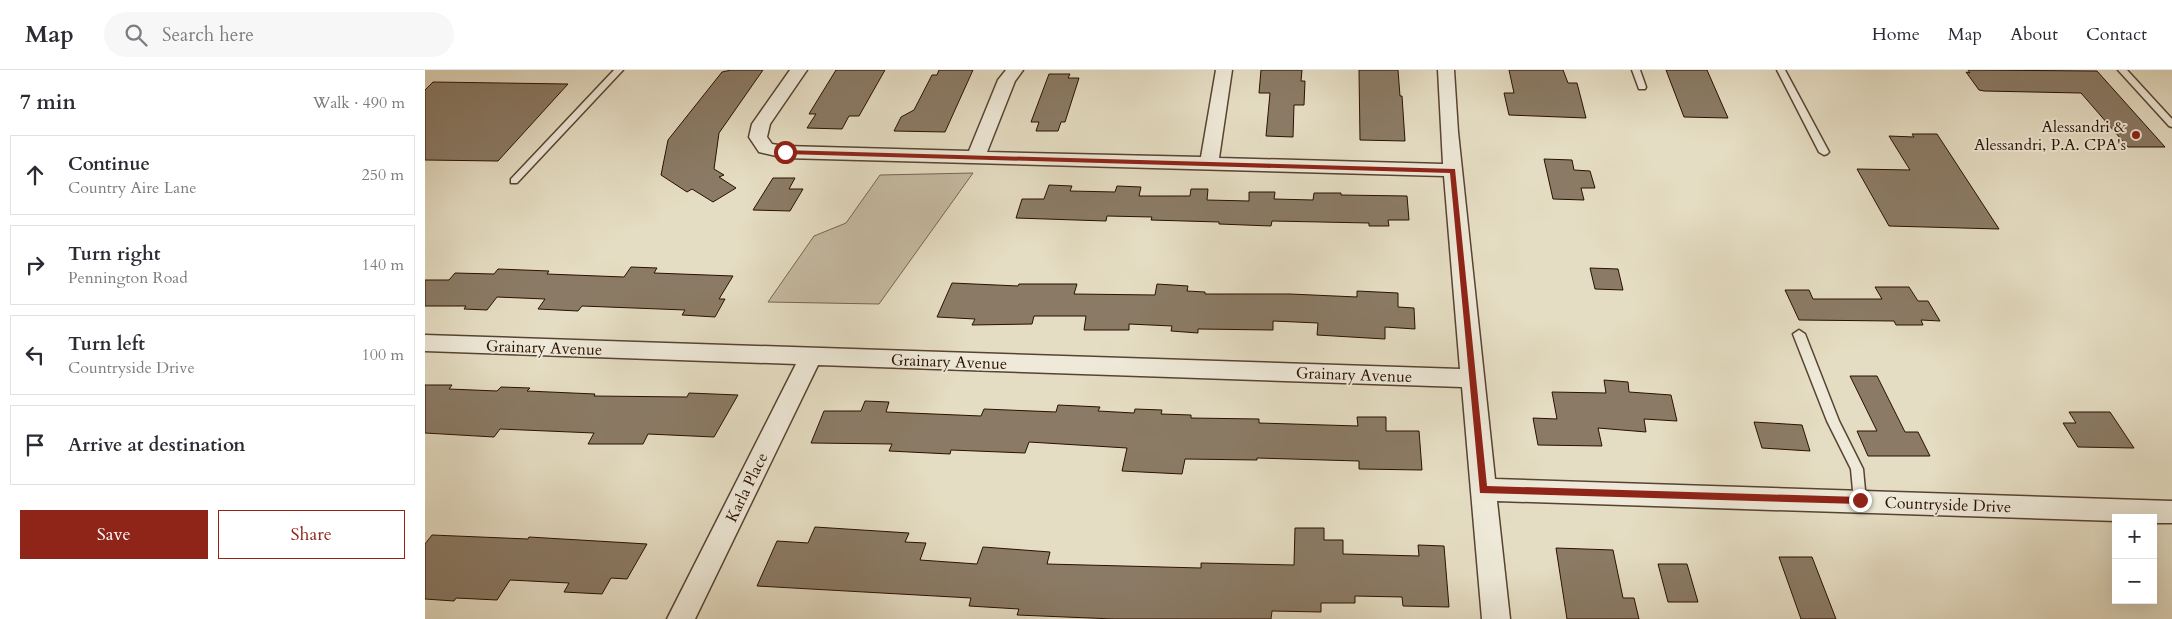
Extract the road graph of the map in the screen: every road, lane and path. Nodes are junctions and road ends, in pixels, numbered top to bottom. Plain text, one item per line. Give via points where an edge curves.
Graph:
1 (619, 70) edge
2 (799, 70) edge
3 (1015, 70) edge
4 (1224, 70) edge
5 (1446, 70) edge
6 (1636, 70) edge
7 (1781, 70) edge
8 (2122, 70) edge
9 (1642, 87) dead end
10 (2172, 124) edge
11 (1823, 152) dead end
12 (976, 157) junction
13 (1209, 163) junction
14 (1453, 170) junction
15 (514, 181) dead end
16 (1799, 334) dead end
17 (425, 343) edge
18 (811, 356) junction
19 (1473, 378) junction
20 (1483, 490) junction
21 (1860, 500) junction
22 (2172, 512) edge
23 (681, 619) edge
24 (1496, 619) edge

1 - 15 lane
2 - 12 street via 761,124 758,137 766,148 785,152
3 - 12 street via 1007,80
4 - 13 street
5 - 14 street
6 - 9 lane
7 - 11 lane
8 - 10 lane
12 - 13 street
13 - 14 street
14 - 19 street
16 - 21 lane via 1833,421 1857,469
17 - 18 street, Grainary Avenue
18 - 19 street, Grainary Avenue
18 - 23 street, Karla Place
19 - 20 street
20 - 21 street, Countryside Drive
20 - 24 street
21 - 22 street, Countryside Drive

